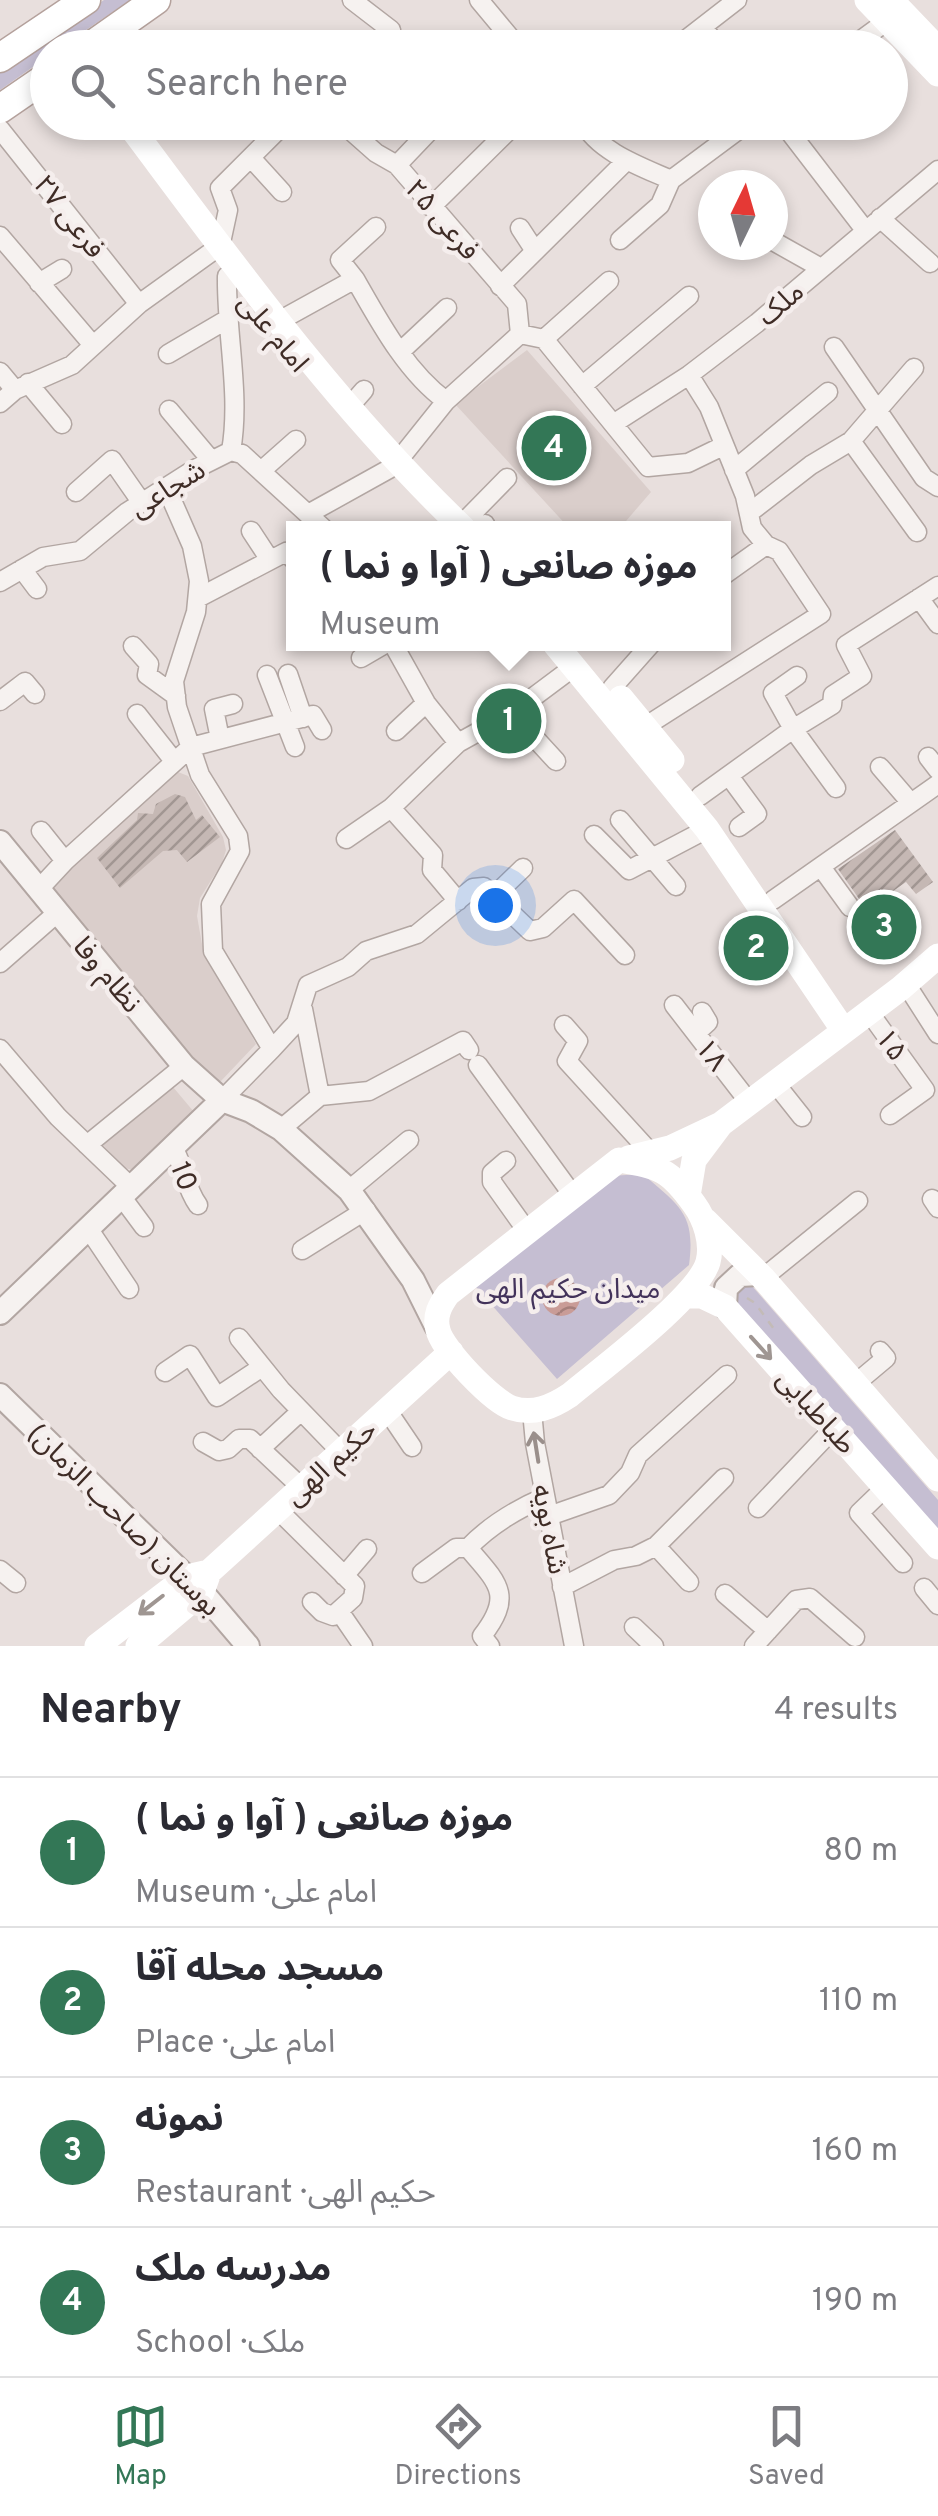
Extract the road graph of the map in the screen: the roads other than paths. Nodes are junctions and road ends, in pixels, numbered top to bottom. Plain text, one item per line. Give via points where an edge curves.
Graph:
1 (156, 0) edge
2 (478, 0) edge
3 (867, 0) edge
4 (74, 3) edge
5 (364, 3) edge
6 (726, 3) edge
7 (901, 9) edge
8 (702, 26) junction
9 (38, 30) edge
10 (114, 30) edge
11 (391, 30) dead end
12 (504, 30) edge
13 (697, 30) edge
14 (705, 30) edge
15 (874, 30) edge
16 (30, 36) edge
17 (938, 49) edge
18 (0, 58) edge
19 (938, 74) edge
20 (30, 88) edge
21 (0, 109) edge
22 (0, 129) edge
23 (128, 140) edge
24 (139, 140) edge
25 (269, 140) edge
26 (361, 140) edge
27 (421, 140) edge
28 (500, 140) edge
29 (598, 140) edge
30 (725, 140) edge
31 (798, 140) edge
32 (252, 159) junction
33 (628, 160) junction
34 (397, 165) junction
35 (938, 170) edge
36 (671, 180) junction
37 (282, 192) dead end
38 (431, 207) junction
39 (872, 224) junction
40 (376, 226) dead end
41 (520, 228) dead end
42 (0, 236) edge
43 (620, 240) dead end
44 (788, 249) edge
45 (215, 250) junction
46 (535, 251) junction
47 (930, 263) dead end
48 (821, 268) junction
49 (62, 269) dead end
50 (227, 276) junction
51 (355, 279) junction
52 (609, 282) dead end
53 (39, 283) junction
54 (500, 286) junction
55 (689, 296) dead end
56 (139, 304) junction
57 (448, 308) dead end
58 (226, 320) junction
59 (279, 321) junction
60 (520, 334) junction
61 (544, 338) junction
62 (92, 344) junction
63 (834, 347) dead end
64 (402, 351) junction
65 (168, 354) dead end
66 (914, 368) dead end
67 (0, 372) edge
68 (689, 376) junction
69 (582, 386) junction
70 (22, 387) junction
71 (828, 392) dead end
72 (446, 401) junction
73 (0, 403) edge
74 (169, 410) dead end
75 (878, 413) junction
76 (62, 424) dead end
77 (613, 424) junction
78 (296, 440) dead end
79 (851, 441) junction
80 (722, 446) junction
81 (232, 451) junction
82 (211, 460) junction
83 (938, 462) edge
84 (393, 465) junction
85 (734, 470) junction
86 (261, 471) junction
87 (507, 478) dead end
88 (931, 482) edge
89 (166, 489) junction
90 (76, 492) dead end
91 (142, 503) junction
92 (749, 513) junction
93 (308, 514) junction
94 (316, 521) edge
95 (461, 521) edge
96 (463, 521) edge
97 (473, 521) edge
98 (251, 531) dead end
99 (917, 532) dead end
100 (766, 545) junction
101 (286, 552) edge
102 (270, 560) junction
103 (22, 570) junction
104 (731, 570) edge
105 (0, 582) edge
106 (938, 586) edge
107 (37, 589) dead end
108 (198, 598) junction
109 (920, 598) junction
110 (938, 624) edge
111 (132, 646) dead end
112 (373, 651) edge
113 (397, 651) edge
114 (645, 651) edge
115 (573, 655) edge
116 (361, 658) dead end
117 (288, 674) dead end
118 (266, 675) dead end
119 (796, 676) dead end
120 (612, 688) junction
121 (35, 694) dead end
122 (176, 696) junction
123 (0, 700) edge
124 (233, 704) dead end
125 (426, 704) junction
126 (512, 712) junction
127 (137, 714) dead end
128 (303, 718) junction
129 (283, 723) junction
130 (646, 726) junction
131 (793, 728) junction
132 (322, 730) dead end
133 (396, 731) dead end
134 (220, 739) junction
135 (458, 742) junction
136 (190, 747) junction
137 (295, 748) dead end
138 (174, 761) junction
139 (556, 761) dead end
140 (736, 763) junction
141 (880, 767) dead end
142 (938, 784) edge
143 (836, 788) dead end
144 (700, 796) junction
145 (911, 802) junction
146 (391, 808) junction
147 (620, 820) dead end
148 (739, 828) dead end
149 (707, 829) junction
150 (41, 831) dead end
151 (594, 835) dead end
152 (346, 839) dead end
153 (0, 842) edge
154 (653, 857) junction
155 (65, 861) junction
156 (821, 867) junction
157 (523, 868) dead end
158 (676, 886) dead end
159 (38, 890) junction
160 (494, 897) junction
161 (772, 900) junction
162 (458, 901) junction
163 (850, 907) dead end
164 (57, 913) junction
165 (625, 955) dead end
166 (938, 956) edge
167 (0, 962) edge
168 (906, 984) junction
169 (302, 1004) junction
170 (674, 1005) dead end
171 (702, 1012) dead end
172 (856, 1022) junction
173 (564, 1025) dead end
174 (696, 1032) junction
175 (938, 1034) edge
176 (0, 1049) edge
177 (272, 1049) junction
178 (184, 1066) junction
179 (775, 1083) junction
180 (320, 1096) junction
181 (222, 1100) junction
182 (749, 1102) junction
183 (890, 1115) dead end
184 (802, 1116) dead end
185 (721, 1124) junction
186 (281, 1129) junction
187 (409, 1140) dead end
188 (87, 1145) junction
189 (173, 1146) junction
190 (650, 1152) junction
191 (618, 1160) junction
192 (506, 1161) dead end
193 (348, 1190) junction
194 (126, 1191) junction
195 (572, 1194) junction
196 (688, 1196) junction
197 (858, 1201) dead end
198 (198, 1206) dead end
199 (366, 1210) junction
200 (706, 1221) junction
201 (144, 1227) dead end
202 (88, 1228) junction
203 (527, 1230) junction
204 (302, 1250) dead end
205 (761, 1276) junction
206 (130, 1289) dead end
207 (685, 1296) junction
208 (725, 1307) junction
209 (0, 1312) edge
210 (436, 1326) junction
211 (239, 1338) dead end
212 (880, 1350) dead end
213 (451, 1352) junction
214 (262, 1367) junction
215 (165, 1372) dead end
216 (727, 1375) dead end
217 (855, 1384) junction
218 (0, 1395) edge
219 (387, 1410) junction
220 (302, 1411) junction
221 (532, 1411) junction
222 (833, 1429) junction
223 (203, 1442) dead end
224 (412, 1448) dead end
225 (260, 1449) junction
226 (341, 1452) junction
227 (724, 1478) dead end
228 (938, 1480) edge
229 (302, 1488) junction
230 (885, 1488) junction
231 (547, 1506) junction
232 (758, 1508) dead end
233 (278, 1510) junction
234 (656, 1546) junction
235 (367, 1548) dead end
236 (468, 1548) junction
237 (938, 1548) edge
238 (904, 1563) dead end
239 (0, 1570) edge
240 (422, 1573) dead end
241 (344, 1576) junction
242 (199, 1580) junction
243 (689, 1582) dead end
244 (16, 1584) dead end
245 (562, 1586) junction
246 (924, 1588) dead end
247 (725, 1594) dead end
248 (312, 1602) dead end
249 (938, 1605) edge
250 (339, 1611) junction
251 (634, 1626) dead end
252 (768, 1631) junction
253 (855, 1636) dead end
254 (105, 1644) edge
255 (138, 1646) edge
256 (248, 1646) edge
257 (363, 1646) edge
258 (490, 1646) edge
259 (574, 1646) edge
260 (654, 1646) edge
261 (754, 1646) edge

1 - 10 main road
2 - 12 street
3 - 7 main road
4 - 9 main road
5 - 11 street
6 - 8 street
7 - 15 street
7 - 17 main road
7 - 19 main road
8 - 13 street
8 - 14 street
16 - 18 main road
20 - 21 main road
22 - 56 street, فرعی ۲۷
23 - 45 main road, امام علی
24 - 45 main road
25 - 32 street
26 - 34 street, فرعی ۲۵
27 - 34 street
28 - 38 street
29 - 33 street
30 - 36 street
31 - 39 street
32 - 37 street
32 - 45 street via 220,188 228,210
33 - 36 street
33 - 46 street
34 - 38 street, فرعی ۲۵
35 - 39 street, ملک
36 - 43 street via 660,206
38 - 54 street, فرعی ۲۵
39 - 47 street
39 - 48 street, ملک
40 - 51 street via 340,260
41 - 46 street
42 - 53 street
44 - 48 street
45 - 50 main road, امام علی
45 - 56 street
45 - 59 main road
46 - 54 street
48 - 68 street, ملک
49 - 53 street
50 - 58 street
50 - 84 main road, امام علی
51 - 59 street
51 - 64 street
52 - 61 street
53 - 62 street
54 - 60 street, فرعی ۲۵ via 517,304
55 - 69 street
56 - 62 street
57 - 64 street
58 - 65 street
58 - 81 street via 237,420
59 - 84 main road via 357,398
60 - 61 street
60 - 72 street
61 - 69 street
62 - 70 street via 72,365
63 - 75 street
64 - 72 street
66 - 75 street
67 - 70 street
68 - 77 street, ملک
68 - 80 street
69 - 77 street
70 - 73 street
70 - 76 street
71 - 85 street
72 - 84 street
74 - 82 street
75 - 79 street
75 - 88 street
77 - 80 street via 648,467 688,463
78 - 86 street
79 - 92 street
79 - 99 street
80 - 85 street
81 - 82 street, شجاعی
81 - 86 street, شجاعی
82 - 89 street, شجاعی
83 - 88 street
84 - 93 street
84 - 95 main road, امام علی
84 - 96 main road via 437,490
85 - 92 street
86 - 93 street, شجاعی
87 - 97 street
89 - 91 street, شجاعی
89 - 108 street via 192,546
90 - 91 street via 112,460
91 - 103 street, شجاعی via 80,551 44,557
92 - 100 street
93 - 94 street, شجاعی
98 - 102 street
100 - 104 street
100 - 130 street via 779,551 821,614
101 - 102 street
102 - 108 street
103 - 105 street, شجاعی
103 - 107 street
106 - 109 street
108 - 122 street via 174,681
109 - 110 street
109 - 131 street via 846,645 862,676 833,695 832,706
111 - 122 street via 149,664 147,675
112 - 116 street
113 - 125 street
114 - 120 street
115 - 120 main road
115 - 126 street
115 - 149 main road
117 - 128 street
118 - 129 street
119 - 131 street via 772,692
120 - 130 main road
121 - 123 street via 26,682
122 - 136 street
124 - 134 street via 214,709
125 - 133 street
125 - 135 street
126 - 135 street
126 - 139 street
127 - 138 street
128 - 129 street
128 - 132 street via 313,716
129 - 134 street
129 - 137 street
130 - 144 main road
131 - 140 street
131 - 143 street
134 - 136 street
135 - 146 street
136 - 138 street
136 - 177 street via 240,851 211,904 213,951
138 - 155 street
140 - 144 street
140 - 148 street via 757,814
141 - 145 street
142 - 145 street
144 - 161 main road
145 - 156 street
146 - 152 street
146 - 162 street via 433,855 432,870
147 - 154 street
149 - 154 street
149 - 172 main road
150 - 155 street
151 - 154 street via 629,870
153 - 159 street, نظام وفا
154 - 158 street
155 - 159 street
156 - 161 street
156 - 163 street
157 - 160 street
159 - 164 street, نظام وفا
160 - 162 street via 484,887 473,888
160 - 165 street via 530,931 543,928 574,900
161 - 172 main road
162 - 169 street via 418,934 366,951 348,967 320,970
164 - 167 street
164 - 178 street, نظام وفا
166 - 168 main road
168 - 172 main road
168 - 175 street
169 - 177 street via 296,1023
169 - 180 street
170 - 174 street, ۱۸
171 - 174 street via 708,1022
172 - 179 main road
172 - 183 street, ۱۵ via 924,1090
173 - 190 street via 578,1041 567,1061
174 - 182 street, ۱۸
176 - 188 street
177 - 181 street
178 - 181 street, نظام وفا
178 - 188 street
179 - 182 main road
179 - 184 street
180 - 186 street
180 - 195 street via 369,1091 464,1041
181 - 186 street, نظام وفا
181 - 189 street
182 - 185 main road
185 - 190 main road
185 - 196 main road via 694,1160
186 - 193 street, نظام وفا
187 - 193 street
188 - 194 street
189 - 194 street
189 - 198 street, 10
190 - 191 main road
191 - 195 main road
191 - 196 main road via 659,1167
192 - 203 street via 492,1182
193 - 199 street, نظام وفا
194 - 201 street
194 - 202 street
195 - 203 main road
196 - 200 main road
197 - 205 street
199 - 204 street
199 - 210 street, نظام وفا
200 - 205 main road, طباطبایی
200 - 207 main road via 708,1262
202 - 206 street
202 - 209 street
203 - 210 main road via 448,1294
205 - 208 street via 740,1275 726,1288
205 - 217 main road, طباطبایی
207 - 208 main road
207 - 221 main road via 570,1396
208 -> 222 main road, طباطبایی
210 - 213 main road
211 - 214 street
212 - 217 street via 886,1358
213 - 219 main road, حکیم الهی
213 - 221 main road via 496,1401
214 - 215 street via 217,1398 190,1355
214 - 220 street
216 - 231 street via 638,1454 609,1495
217 - 228 main road, طباطبایی
218 - 242 street, بوستان (صاحب الزمان)
219 - 224 street
219 - 226 main road, حکیم الهی
220 - 225 street
220 - 226 street
231 -> 221 street, شاه بویه
222 - 230 main road, طباطبایی
222 - 232 street
223 - 225 street via 218,1451 250,1439
225 - 229 street
226 - 229 main road, حکیم الهی
227 - 234 street
229 - 233 main road, حکیم الهی
230 - 237 main road, طباطبایی
230 - 238 street via 858,1513
231 - 236 street via 523,1506 488,1520
231 - 245 street, شاه بویه
233 - 241 street
233 - 242 main road, حکیم الهی
234 - 243 street
234 - 245 street
235 - 241 street
236 - 240 street via 456,1548
236 - 258 street via 491,1574 501,1600 482,1636
239 - 244 street
241 - 250 street via 355,1586
242 -> 254 main road
242 - 255 main road
242 - 256 street, بوستان (صاحب الزمان)
245 - 259 street, شاه بویه
246 - 249 street
247 - 252 street
248 - 250 street via 333,1616
250 - 257 street
251 - 260 street
252 - 253 street via 796,1600 810,1598
252 - 261 street

